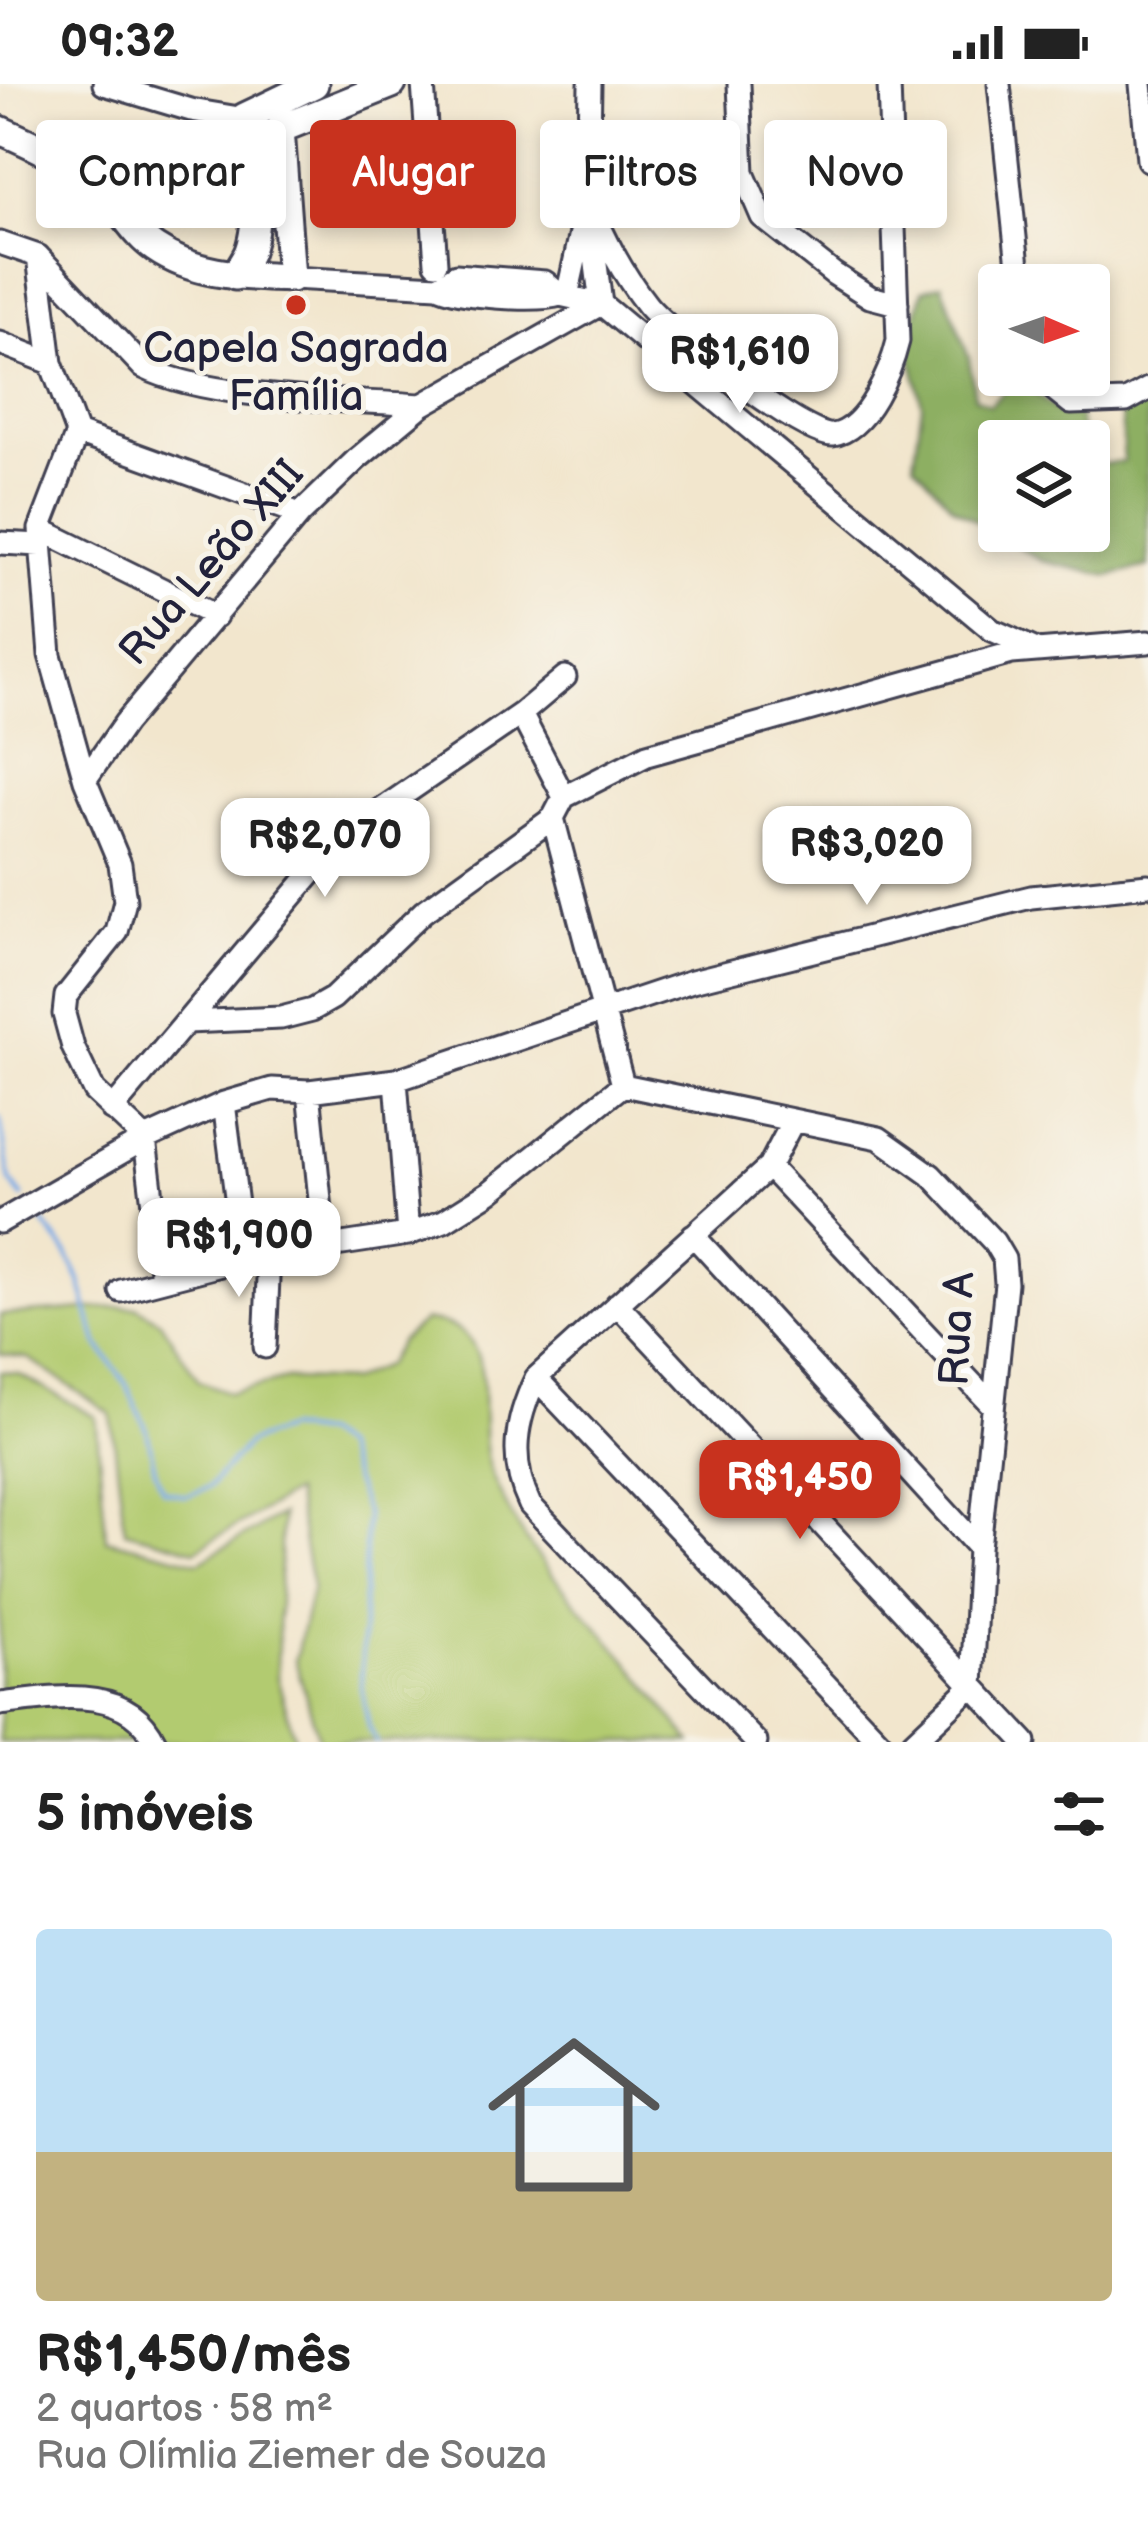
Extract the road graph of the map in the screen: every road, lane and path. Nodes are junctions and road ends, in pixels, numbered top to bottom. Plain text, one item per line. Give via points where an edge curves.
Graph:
1 (104, 84) edge
2 (314, 84) edge
3 (392, 84) edge
4 (423, 84) edge
5 (590, 84) edge
6 (739, 84) edge
7 (889, 84) edge
8 (999, 84) edge
9 (1141, 84) edge
10 (244, 117) junction
11 (253, 120) edge
12 (589, 120) edge
13 (286, 127) edge
14 (0, 130) edge
15 (1148, 160) edge
16 (286, 210) edge
17 (581, 228) edge
18 (591, 228) edge
19 (600, 228) edge
20 (0, 242) edge
21 (38, 256) junction
22 (1018, 264) edge
23 (438, 274) junction
24 (235, 276) junction
25 (291, 278) junction
26 (564, 296) junction
27 (601, 304) junction
28 (898, 304) junction
29 (651, 310) junction
30 (632, 332) junction
31 (0, 343) edge
32 (52, 363) junction
33 (1148, 389) edge
34 (1062, 396) edge
35 (422, 405) junction
36 (77, 433) junction
37 (300, 514) junction
38 (40, 537) junction
39 (0, 543) edge
40 (216, 616) junction
41 (1148, 642) edge
42 (1034, 649) junction
43 (565, 677) dead end
44 (521, 714) junction
45 (86, 779) junction
46 (564, 797) junction
47 (553, 818) junction
48 (1148, 885) edge
49 (603, 1011) junction
50 (188, 1022) junction
51 (396, 1080) junction
52 (622, 1085) junction
53 (309, 1091) junction
54 (224, 1103) junction
55 (112, 1110) junction
56 (792, 1123) junction
57 (146, 1138) junction
58 (769, 1167) junction
59 (10, 1216) edge
60 (408, 1234) junction
61 (692, 1235) junction
62 (325, 1249) junction
63 (269, 1255) junction
64 (244, 1259) junction
65 (162, 1280) junction
66 (121, 1291) dead end
67 (617, 1304) junction
68 (265, 1347) dead end
69 (536, 1378) junction
70 (993, 1406) junction
71 (979, 1548) junction
72 (972, 1686) junction
73 (0, 1704) edge
74 (155, 1742) edge
75 (756, 1742) edge
76 (880, 1742) edge
77 (913, 1742) edge
78 (1024, 1742) edge

1 - 10 street
2 - 10 main road
3 - 13 main road
4 - 23 street
5 - 12 street
6 - 28 street via 743,173 762,217 834,274
7 - 28 street
8 - 22 street
9 - 15 street
10 - 11 street
10 - 24 main road via 253,231
14 - 24 main road via 72,165 152,247
16 - 25 main road
17 - 26 street
18 - 27 street
19 - 29 street
20 - 21 street
21 - 32 street
21 - 35 street via 143,367 164,378
23 - 25 street
23 - 26 street via 453,292
24 - 25 main road
26 - 27 street
27 - 30 street
27 - 35 street, Rua Leão XIII
28 - 29 street via 890,373 850,429 831,436 809,430
29 - 30 street
30 - 42 street via 992,630
31 - 32 street
32 - 36 street
33 - 34 street via 1126,401 1071,403
35 - 37 street, Rua Leão XIII
36 - 37 street
36 - 38 street
37 - 40 street, Rua Leão XIII
38 - 39 street
38 - 40 street
38 - 45 street via 50,655
40 - 45 street, Rua Leão XIII
41 - 42 street
42 - 46 street via 647,755
43 - 44 street
44 - 46 street
44 - 50 street via 343,836
45 - 55 street via 120,864 125,901 116,932 66,996 64,1014 94,1091
46 - 47 street
47 - 49 street
47 - 50 street via 423,912 312,1010
48 - 49 street via 1030,897 692,981
49 - 51 street
49 - 52 street
50 - 55 street
51 - 53 street
51 - 60 street
52 - 56 street, Rua A
52 - 60 street via 465,1210
53 - 54 street via 272,1089
53 - 62 street
54 - 57 street
54 - 64 street
55 - 57 street
56 - 58 street
56 - 70 street, Rua A via 897,1148 994,1241 1006,1283
57 - 59 street
57 - 65 street
58 - 61 street
58 - 70 street
60 - 62 street
61 - 67 street
61 - 71 street
62 - 63 street
63 - 64 street
63 - 68 street
64 - 65 street
65 - 66 street
67 - 69 street
67 - 72 street
69 - 75 street via 515,1450 530,1505
69 - 76 street
70 - 71 street, Rua A
71 - 72 street, Rua A
72 - 77 street
72 - 78 street
73 - 74 street via 96,1698 128,1710

